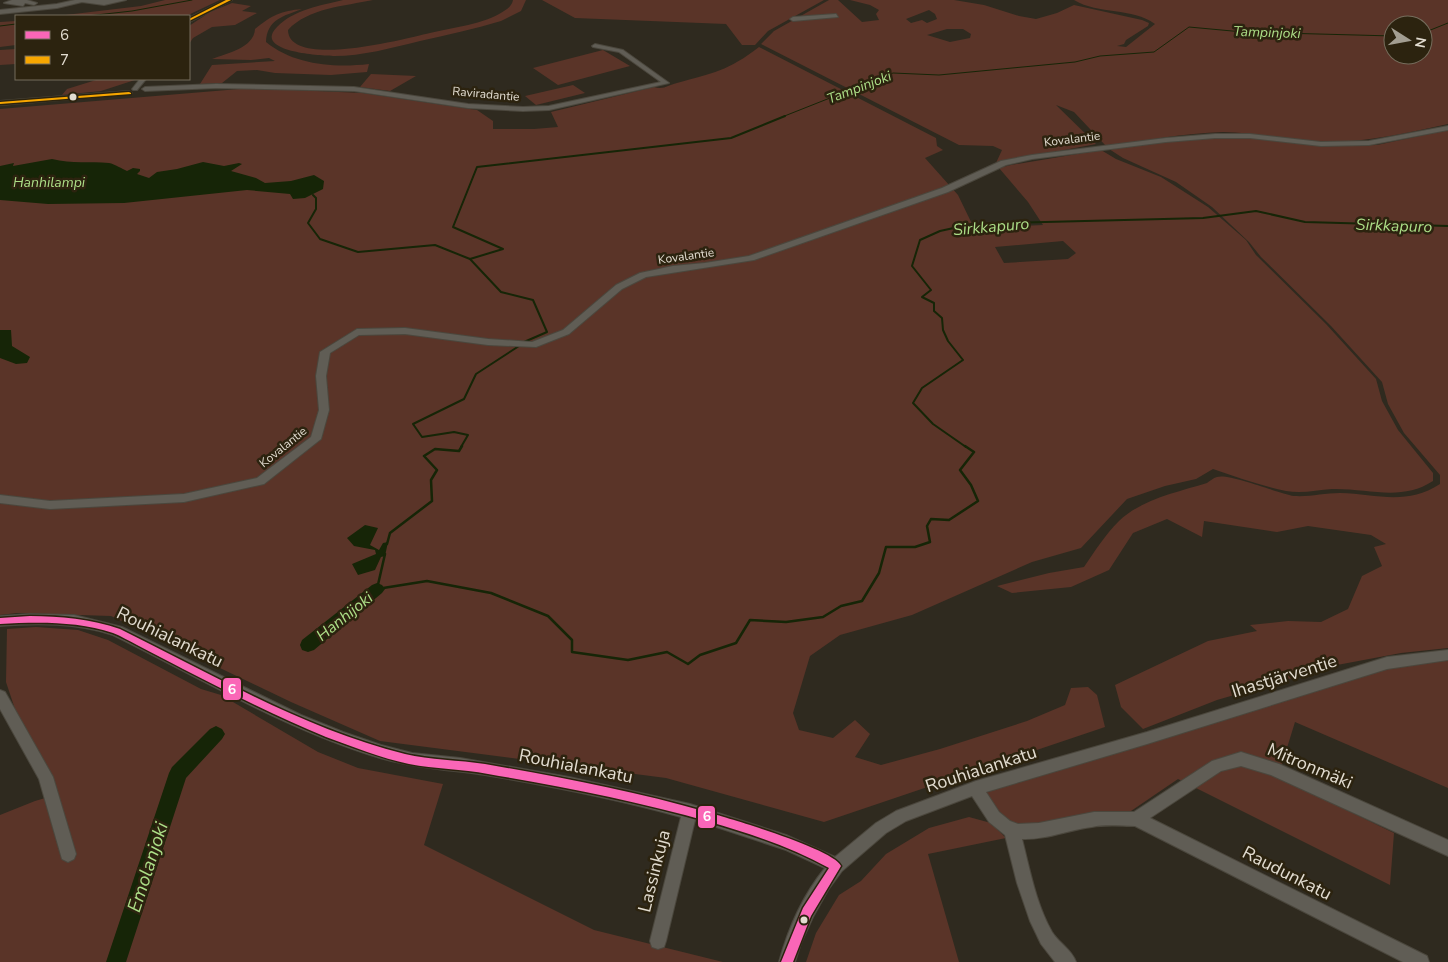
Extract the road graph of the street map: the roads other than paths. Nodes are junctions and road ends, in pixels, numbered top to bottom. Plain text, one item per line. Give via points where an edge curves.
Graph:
1 (55, 0) edge
2 (82, 0) edge
3 (123, 0) edge
4 (229, 0) edge
5 (34, 3) dead end
6 (0, 12) edge
7 (836, 16) dead end
8 (793, 19) dead end
9 (190, 20) edge
10 (595, 46) dead end
11 (146, 80) edge
12 (148, 80) edge
13 (174, 88) junction
14 (138, 90) junction
15 (0, 102) edge
16 (1448, 128) edge
17 (0, 499) edge
18 (0, 621) edge
19 (1448, 655) edge
20 (0, 696) edge
21 (1134, 742) joint
22 (976, 788) junction
23 (690, 810) junction
24 (1136, 819) junction
25 (1012, 830) junction
26 (1448, 848) edge
27 (68, 854) dead end
28 (836, 866) junction
29 (658, 940) dead end
30 (787, 962) edge
31 (1068, 962) edge
32 (1421, 962) edge

1 - 5 street
2 - 3 street via 104,3
2 - 6 street
4 - 9 street
7 - 8 street
10 - 13 street, Raviradantie via 621,51 666,83 549,108 523,109 468,106 354,89
11 - 14 street
12 - 13 street via 156,87
13 - 14 street, Raviradantie
14 - 15 street, Raviradantie
16 - 17 street, Kovalantie via 1370,143 1321,144 1250,136 1195,137 1061,152 1014,161 945,190 751,258 643,275 619,287 566,332 533,345 406,330 357,332 325,352 321,376 324,410 316,439 260,481 184,498 50,505
18 - 23 street, Rouhialankatu via 69,619 103,626 319,731 406,759 466,765
19 - 21 street, Ihastjärventie via 1387,663
20 - 27 street via 46,777
21 - 22 street, Rouhialankatu
22 - 25 street via 995,818
22 - 28 street, Rouhialankatu via 901,816 881,828
23 - 28 street, Rouhialankatu via 793,844
23 - 29 street, Lassinkuja
24 - 25 street via 1095,819 1029,831
24 - 26 street, Mitronmäki via 1217,766 1241,759 1274,769
24 - 32 street, Raudunkatu
25 - 31 street via 1038,925 1061,958
28 - 30 street via 807,911

